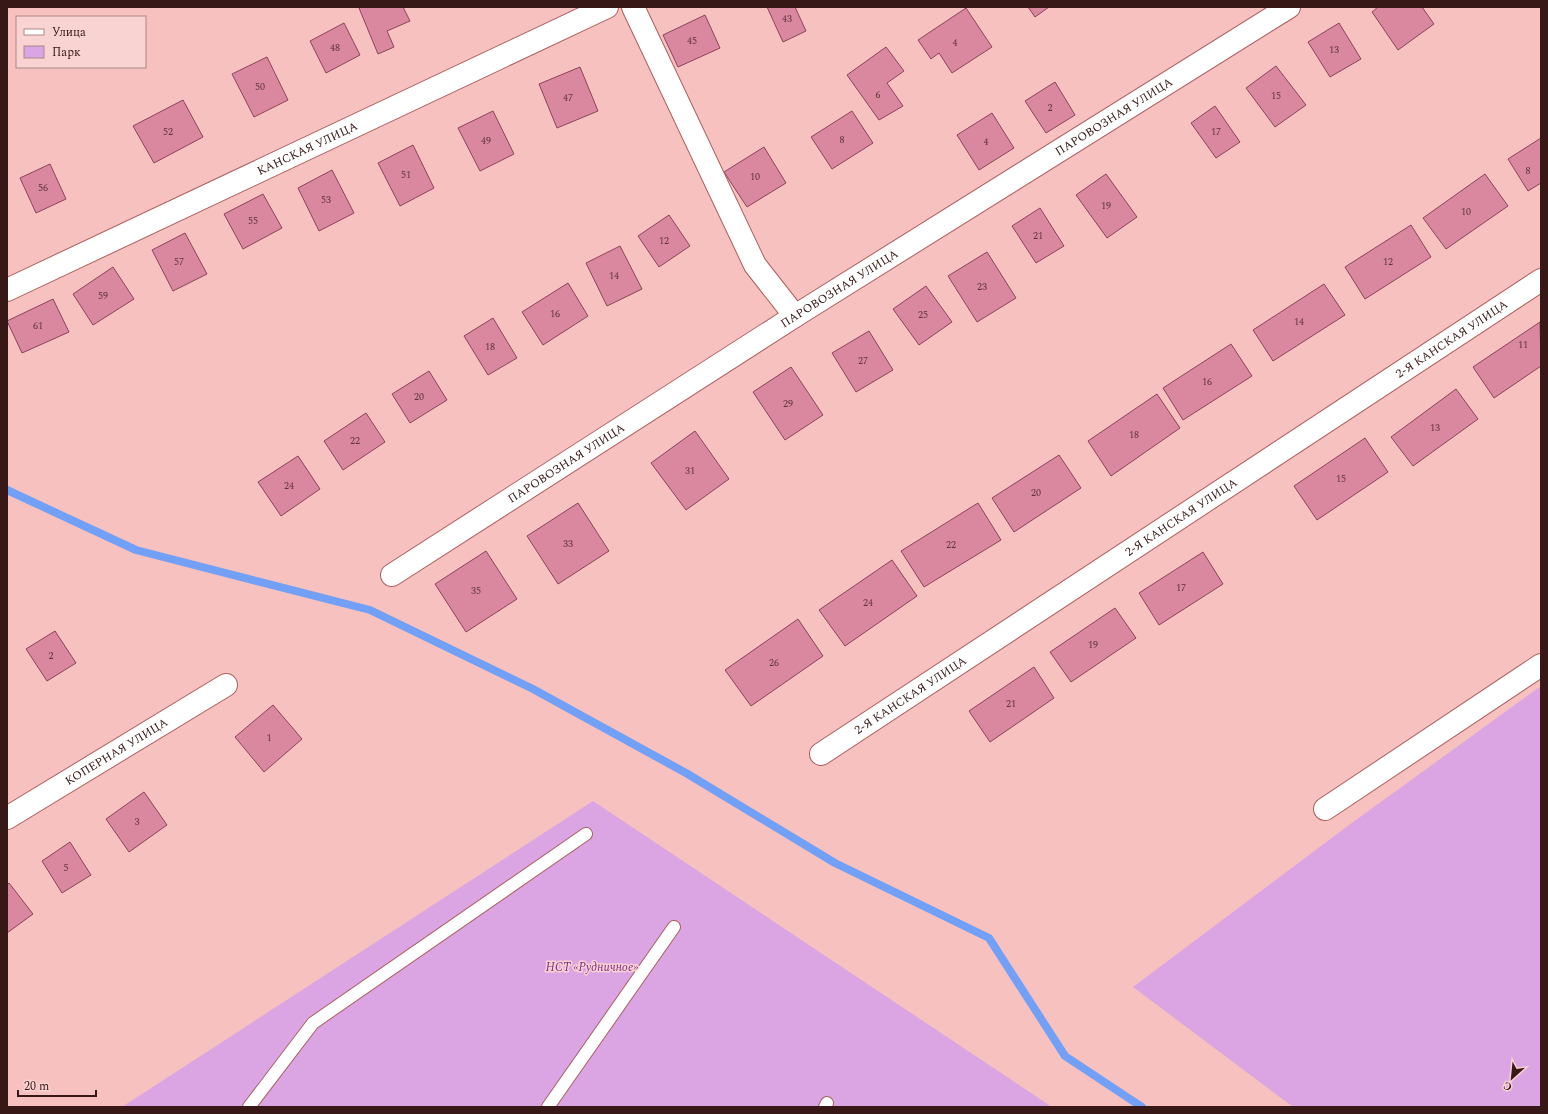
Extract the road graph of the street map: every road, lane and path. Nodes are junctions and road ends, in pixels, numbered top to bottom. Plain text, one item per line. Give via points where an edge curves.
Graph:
1 (607, 7) edge
2 (633, 7) edge
3 (1289, 7) edge
4 (1541, 280) edge
5 (7, 290) edge
6 (795, 316) junction
7 (392, 575) dead end
8 (1541, 665) edge
9 (226, 685) dead end
10 (822, 754) dead end
11 (1325, 809) dead end
12 (7, 818) edge
13 (586, 834) dead end
14 (674, 927) dead end
15 (249, 1107) edge
16 (548, 1107) edge

1 - 5 street, КАНСКАЯ УЛИЦА
2 - 6 street via 755,265
3 - 6 street, ПАРОВОЗНАЯ УЛИЦА
4 - 10 street, 2-Я КАНСКАЯ УЛИЦА
6 - 7 street, ПАРОВОЗНАЯ УЛИЦА
8 - 11 street
9 - 12 street, КОПЕРНАЯ УЛИЦА
13 - 15 lane via 313,1023
14 - 16 lane

